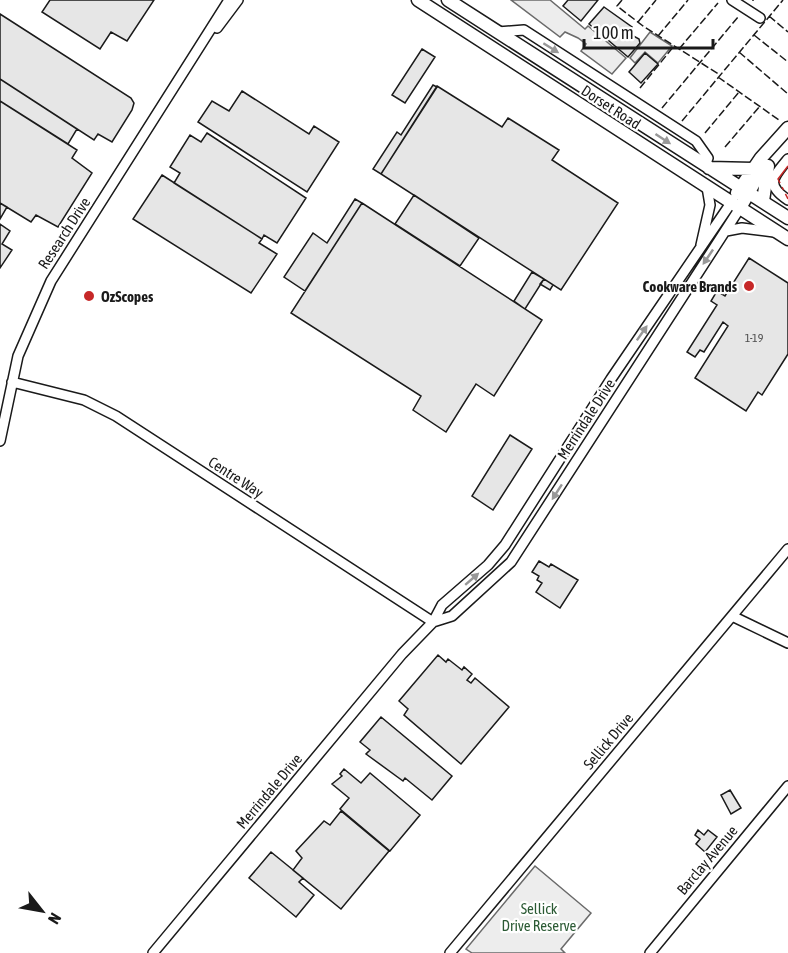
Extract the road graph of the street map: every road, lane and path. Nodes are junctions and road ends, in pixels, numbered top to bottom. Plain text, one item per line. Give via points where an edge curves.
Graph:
1 (229, 0) edge
2 (238, 0) edge
3 (418, 0) edge
4 (448, 0) edge
5 (732, 0) edge
6 (760, 18) dead end
7 (481, 22) junction
8 (472, 35) junction
9 (194, 58) junction
10 (784, 135) edge
11 (770, 156) junction
12 (788, 159) edge
13 (706, 167) junction
14 (753, 169) junction
15 (707, 187) junction
16 (744, 190) junction
17 (788, 200) edge
18 (763, 201) junction
19 (735, 206) junction
20 (788, 218) edge
21 (726, 231) junction
22 (784, 236) edge
23 (700, 250) junction
24 (626, 355) junction
25 (640, 363) junction
26 (12, 382) junction
27 (574, 436) junction
28 (0, 441) edge
29 (588, 444) junction
30 (788, 549) edge
31 (732, 616) junction
32 (433, 622) junction
33 (788, 643) edge
34 (788, 786) edge
35 (153, 953) edge
36 (450, 953) edge
37 (650, 953) edge

1 - 9 street, Research Drive
2 - 9 street, Research Drive
3 - 8 main road, Dorset Road
4 - 7 main road, Dorset Road
5 - 6 street
7 - 8 main road
7 -> 13 main road, Dorset Road
8 - 15 main road, Dorset Road
9 - 26 street, Research Drive via 51,281 18,356
10 - 11 main road
10 - 14 main road
11 - 16 main road
11 - 18 main road
12 - 17 street via 776,173 773,184
13 - 14 main road
13 - 16 main road, Dorset Road
14 - 16 main road
15 - 19 main road, Dorset Road
15 - 23 street via 710,205
16 - 18 main road, Dorset Road
16 - 19 main road
18 - 20 main road, Dorset Road
19 - 21 street, Merrindale Drive
19 - 22 main road, Dorset Road
19 - 23 street, Merrindale Drive
21 - 22 street via 742,228
21 -> 25 street, Merrindale Drive
24 -> 23 street, Merrindale Drive
24 - 25 street
24 - 27 street, Merrindale Drive
25 - 29 street, Merrindale Drive
26 - 28 street, Research Drive
26 - 32 street, Centre Way via 84,400 116,416
27 - 29 street
32 -> 27 street, Merrindale Drive via 442,605 505,545
29 -> 32 street, Merrindale Drive via 511,562 452,616
30 - 31 street, Sellick Drive
31 - 33 street
31 - 36 street, Sellick Drive
32 - 35 street, Merrindale Drive via 402,654
34 - 37 street, Barclay Avenue

